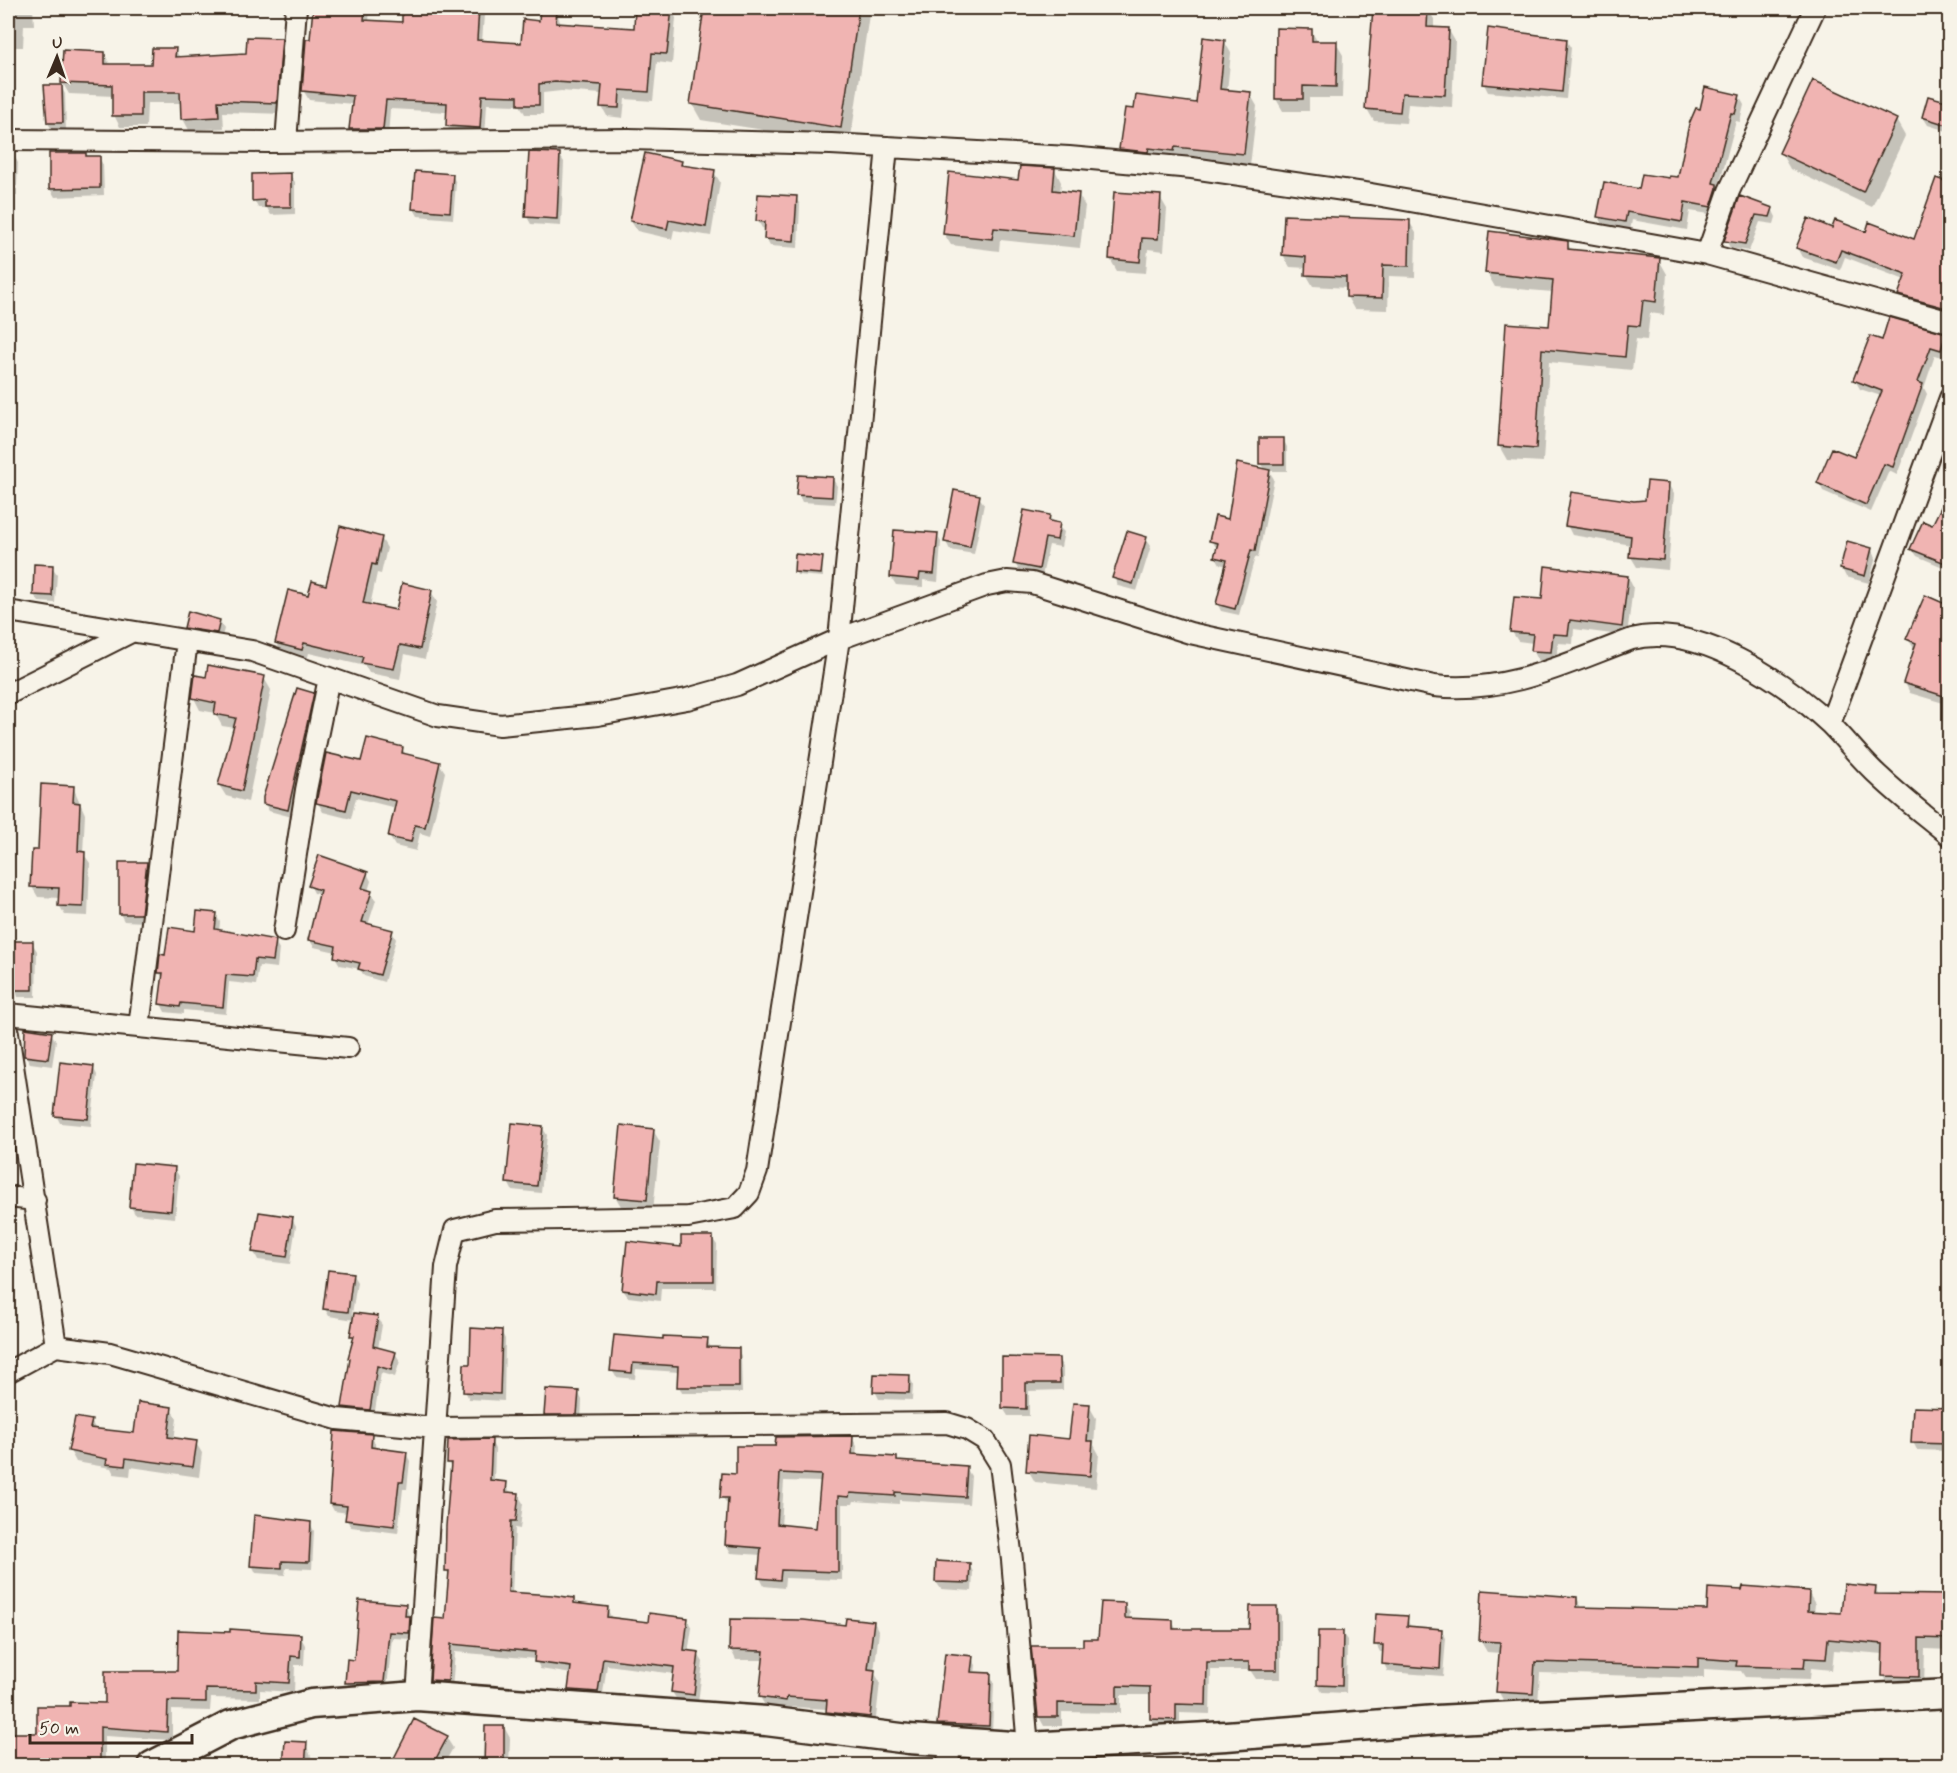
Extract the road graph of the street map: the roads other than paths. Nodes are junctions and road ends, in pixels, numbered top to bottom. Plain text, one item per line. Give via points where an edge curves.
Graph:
1 (296, 8) edge
2 (1815, 8) edge
3 (8, 140) edge
4 (286, 142) junction
5 (887, 147) junction
6 (1707, 254) junction
7 (1950, 322) edge
8 (1950, 398) edge
9 (8, 611) edge
10 (131, 632) junction
11 (838, 639) junction
12 (187, 641) junction
13 (329, 678) junction
14 (8, 694) edge
15 (1830, 724) junction
16 (1950, 836) edge
17 (284, 931) dead end
18 (8, 1014) edge
19 (139, 1027) junction
20 (8, 1033) edge
21 (348, 1048) dead end
22 (8, 1197) edge
23 (35, 1200) junction
24 (56, 1346) junction
25 (8, 1372) edge
26 (436, 1428) junction
27 (1950, 1694) edge
28 (417, 1696) junction
29 (1028, 1747) junction
30 (949, 1754) edge
31 (152, 1766) edge

1 - 4 street
2 - 6 street via 1729,191
3 - 4 street
4 - 5 street via 629,139
5 - 6 street via 1192,168 1371,194
5 - 11 street
6 - 7 street
8 - 15 street
9 - 10 street
10 - 12 street
10 - 14 street
11 - 13 street via 737,686 687,699 598,715 500,725 438,716
11 - 15 street via 1007,581 1032,583 1190,633 1458,688 1508,684 1632,639 1669,635 1720,651 1773,679
11 - 26 street via 757,1172 749,1193 735,1208 688,1217 495,1220 455,1230 446,1267
12 - 13 street via 252,651
12 - 19 street
13 - 17 street via 306,790
15 - 16 street via 1880,777
18 - 19 street
19 - 21 street
20 - 23 street
22 - 23 street
23 - 24 street
24 - 25 street
24 - 26 street via 132,1358 337,1419
26 - 28 street
26 - 29 street via 947,1423 967,1429 985,1440 1000,1464
27 - 29 street via 1436,1720
28 - 30 street via 766,1721
28 - 31 street via 311,1704 231,1725
29 - 30 street

